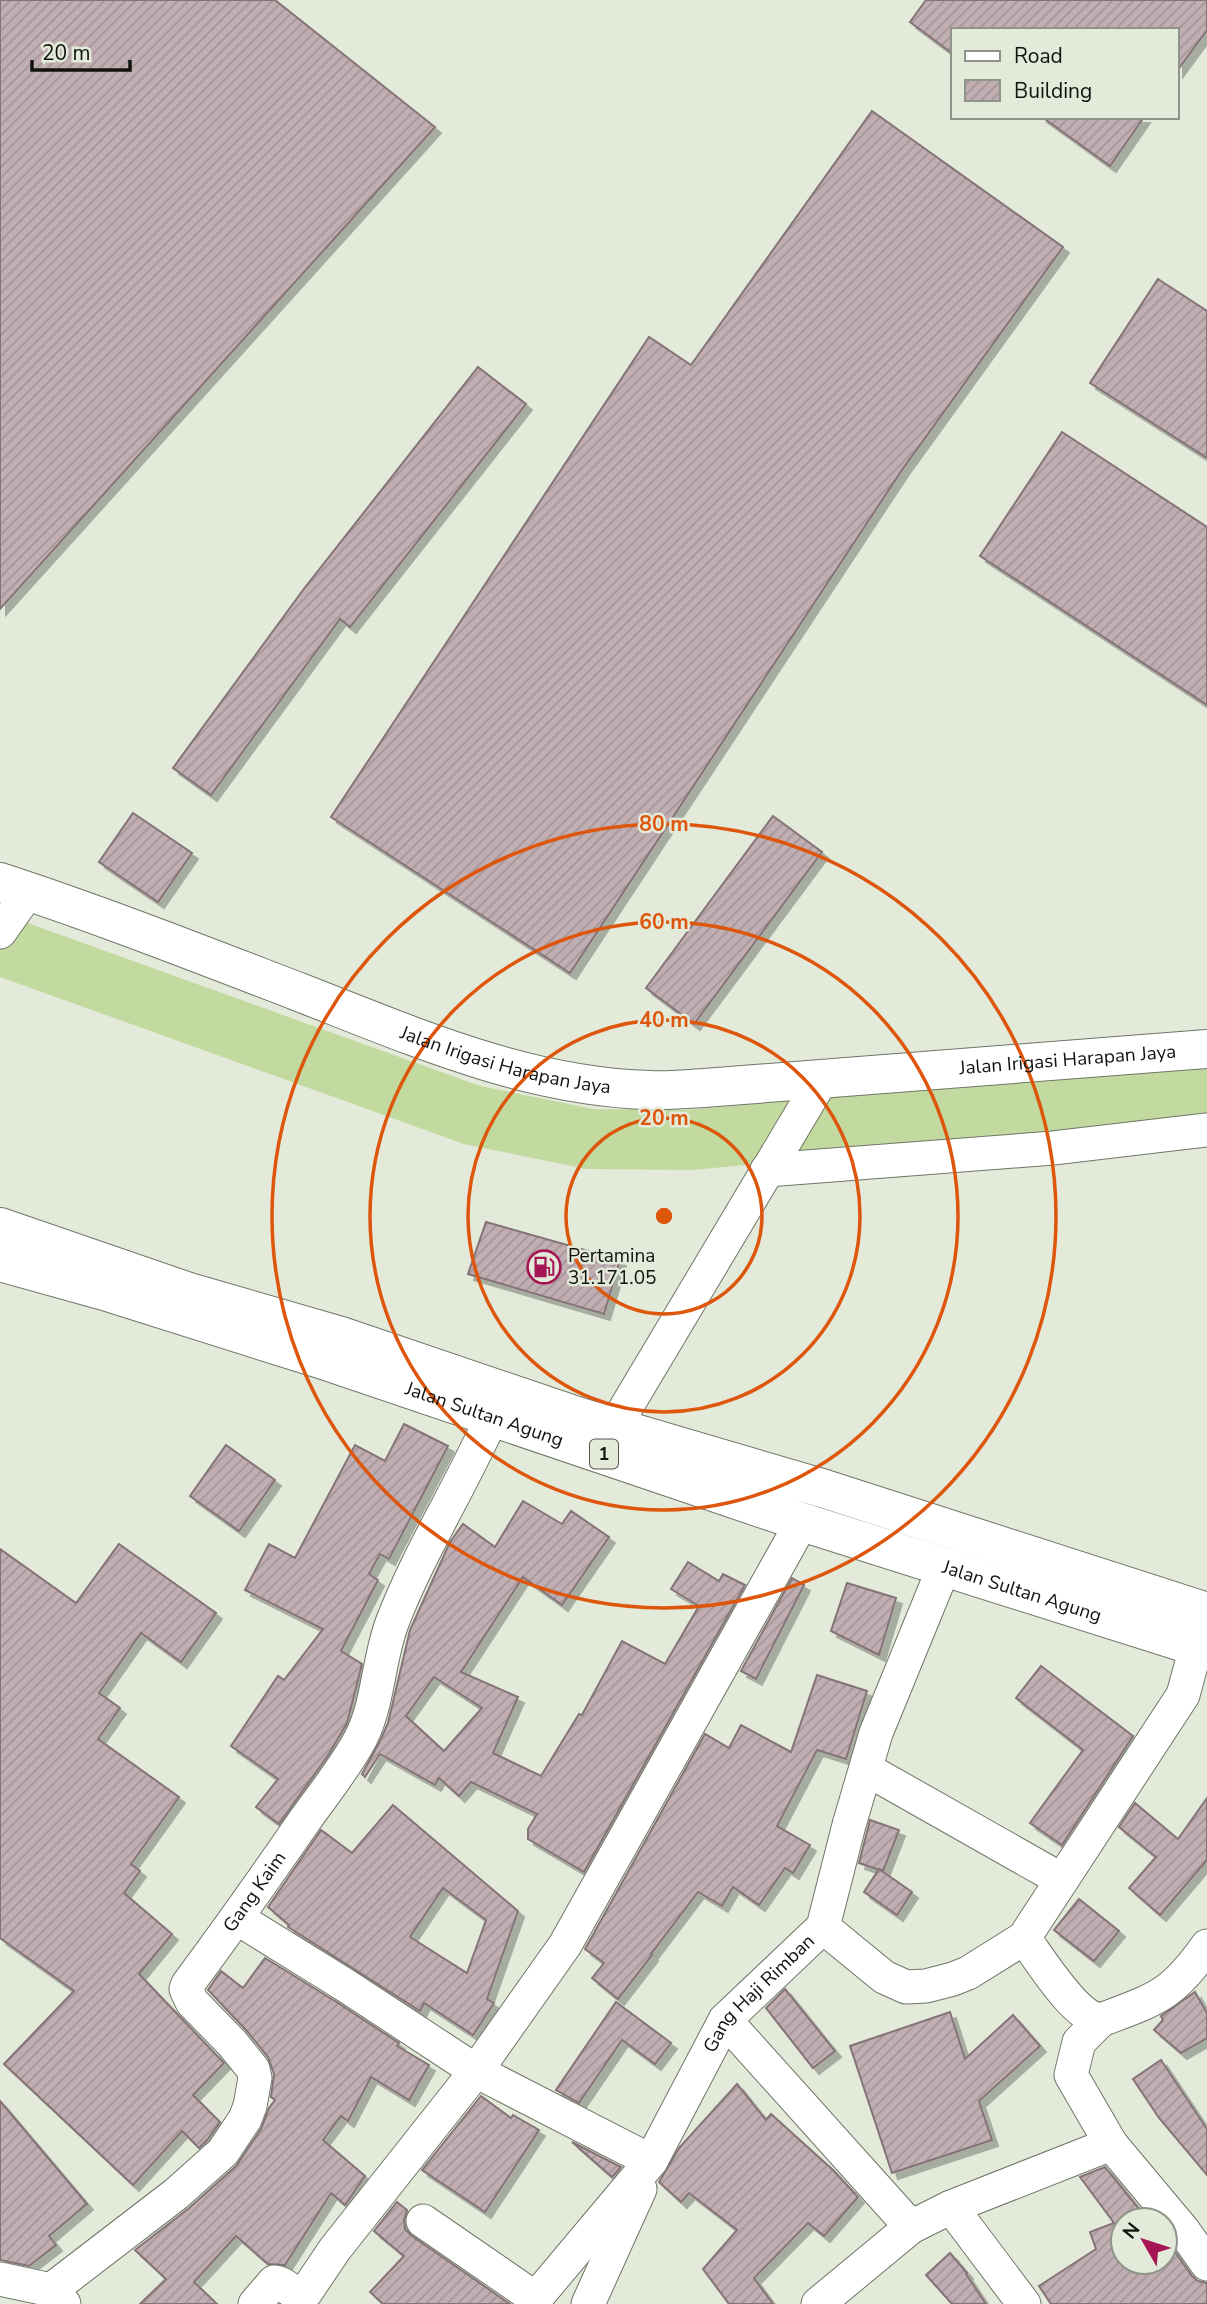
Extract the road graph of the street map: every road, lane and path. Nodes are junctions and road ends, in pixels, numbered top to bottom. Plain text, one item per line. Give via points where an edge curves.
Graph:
1 (14, 887) edge
2 (0, 932) edge
3 (1207, 1049) edge
4 (816, 1091) junction
5 (1207, 1130) edge
6 (767, 1170) junction
7 (0, 1227) edge
8 (0, 1262) edge
9 (498, 1405) junction
10 (615, 1426) junction
11 (802, 1522) junction
12 (995, 1564) junction
13 (944, 1567) junction
14 (1203, 1636) edge
15 (866, 1769) junction
16 (1062, 1880) junction
17 (237, 1918) junction
18 (823, 1927) junction
19 (1024, 1938) junction
20 (1207, 1946) edge
21 (725, 2020) junction
22 (1101, 2020) junction
23 (476, 2071) junction
24 (1111, 2144) junction
25 (651, 2161) junction
26 (951, 2207) junction
27 (423, 2221) dead end
28 (911, 2227) junction
29 (1207, 2264) edge
30 (0, 2279) edge
31 (57, 2297) edge
32 (533, 2301) edge
33 (255, 2304) edge
34 (588, 2304) edge
35 (818, 2304) edge
36 (1024, 2304) edge

1 - 2 street
1 - 4 main road, Jalan Irigasi Harapan Jaya via 446,1049 529,1073 651,1090
3 - 4 main road, Jalan Irigasi Harapan Jaya
4 - 6 street
5 - 6 street via 1053,1148
6 - 10 street
7 - 9 main road, Jalan Sultan Agung / 1 via 189,1292 341,1336
8 - 9 main road, Jalan Sultan Agung / 1 via 310,1356
9 - 10 main road, Jalan Sultan Agung / 1
9 - 11 main road, Jalan Sultan Agung / 1
9 - 17 street, Gang Kaim via 407,1587 382,1653 370,1715 358,1745
10 - 12 main road, Jalan Sultan Agung / 1 via 825,1489
11 - 13 main road, Jalan Sultan Agung / 1
11 - 23 street via 565,1945
12 - 13 main road, Jalan Sultan Agung / 1
12 - 14 main road, Jalan Sultan Agung / 1
13 - 15 street, Gang Haji Rimban via 889,1698
14 - 16 street via 1183,1695
15 - 16 street
15 - 18 street, Gang Haji Rimban
16 - 19 street
17 - 23 street
17 - 31 street, Gang Kaim via 186,1989 192,2002 253,2069 254,2085 245,2119 223,2152
18 - 19 street via 884,1977 906,1987 968,1973
18 - 21 street, Gang Haji Rimban
19 - 22 street via 1072,2002
20 - 22 street via 1171,1989
21 - 25 street, Gang Haji Rimban
21 - 28 street
22 - 24 street via 1079,2042 1071,2075
23 - 25 street
23 - 33 street via 306,2292 297,2294 274,2282
24 - 26 street
24 - 29 street
25 - 32 street, Gang Haji Rimban
25 - 34 street
26 - 28 street
26 - 36 street
27 - 32 street
28 - 35 street
30 - 31 street

